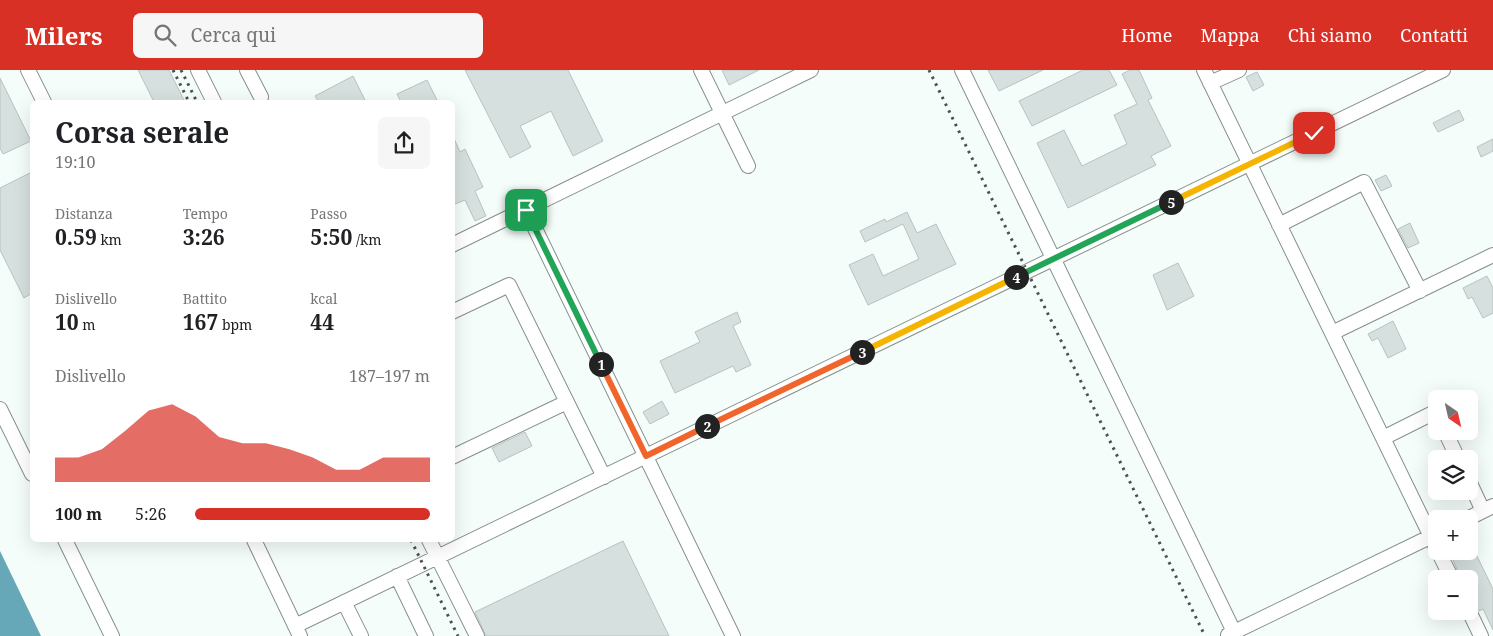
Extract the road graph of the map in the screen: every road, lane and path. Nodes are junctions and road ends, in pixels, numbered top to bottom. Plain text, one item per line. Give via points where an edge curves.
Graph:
1 (28, 70) edge
2 (198, 70) edge
3 (246, 70) edge
4 (701, 70) edge
5 (811, 70) edge
6 (962, 70) edge
7 (1204, 70) edge
8 (1239, 70) edge
9 (1444, 70) edge
10 (1210, 83) junction
11 (261, 97) dead end
12 (43, 100) edge
13 (213, 100) edge
14 (722, 114) junction
15 (1250, 164) junction
16 (748, 166) dead end
17 (526, 210) junction
18 (1279, 225) junction
19 (455, 244) edge
20 (1493, 255) edge
21 (1054, 259) junction
22 (1420, 291) junction
23 (455, 311) edge
24 (1332, 333) junction
25 (567, 402) junction
26 (0, 408) edge
27 (1428, 416) edge
28 (1383, 438) junction
29 (28, 453) edge
30 (455, 456) edge
31 (646, 456) junction
32 (604, 476) junction
33 (1478, 494) edge
34 (1488, 509) edge
35 (1428, 525) edge
36 (66, 542) edge
37 (255, 542) edge
38 (430, 542) edge
39 (1428, 542) edge
40 (438, 557) junction
41 (397, 576) junction
42 (344, 602) junction
43 (1473, 620) edge
44 (297, 631) edge
45 (1232, 635) edge
46 (112, 636) edge
47 (361, 636) edge
48 (426, 636) edge
49 (477, 636) edge
50 (733, 636) edge
51 (1481, 636) edge

1 - 12 lane
2 - 13 lane
3 - 11 lane
4 - 14 lane
5 - 14 lane
6 - 21 lane
7 - 10 lane
8 - 10 lane
9 - 15 lane
10 - 15 lane
14 - 16 lane
14 - 17 lane
15 - 18 lane
15 - 21 lane
17 - 19 lane
17 - 31 lane
18 - 22 lane via 1364,182
18 - 24 lane
20 - 22 lane
21 - 31 lane
21 - 45 lane
22 - 24 lane
23 - 25 lane via 509,285
24 - 28 lane
25 - 30 lane
25 - 32 lane
26 - 29 lane
27 - 28 lane
28 - 35 lane
31 - 32 lane
31 - 50 lane
32 - 40 lane
33 - 34 lane
36 - 46 lane
37 - 44 lane
38 - 40 lane
39 - 45 lane
40 - 41 lane
40 - 49 lane
41 - 42 lane
41 - 48 lane
42 - 44 lane
42 - 47 lane
43 - 51 lane

